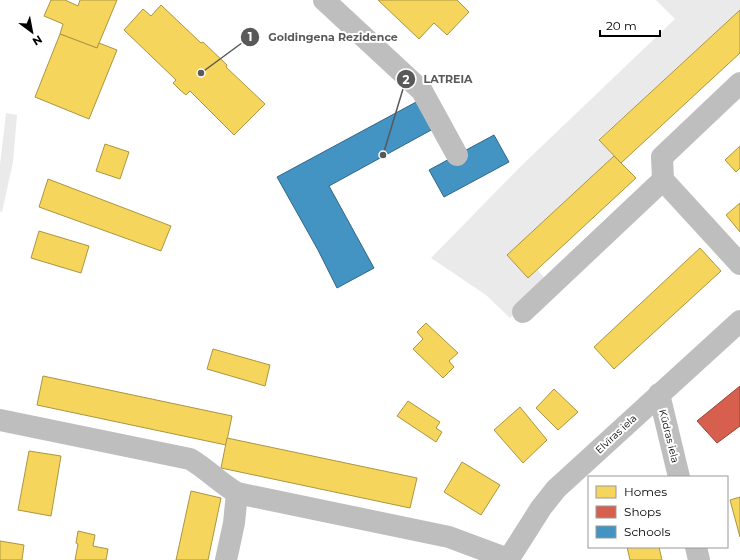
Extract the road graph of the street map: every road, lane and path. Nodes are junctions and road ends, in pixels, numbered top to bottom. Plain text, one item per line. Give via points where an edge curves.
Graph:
1 (324, 0) edge
2 (740, 83) edge
3 (457, 155) dead end
4 (663, 180) junction
5 (740, 264) edge
6 (523, 312) dead end
7 (740, 321) edge
8 (659, 394) junction
9 (0, 420) edge
10 (679, 476) edge
11 (237, 493) junction
12 (696, 548) edge
13 (508, 559) edge
14 (226, 560) edge
15 (699, 560) edge

1 - 3 street via 422,92
2 - 4 street via 662,158
4 - 5 street
4 - 6 street
7 - 8 street, Elvīras iela
8 - 10 street, Kūdras iela
8 - 13 street, Elvīras iela via 556,489
9 - 11 street via 190,459
11 - 13 street via 449,536
11 - 14 street
12 - 15 street

